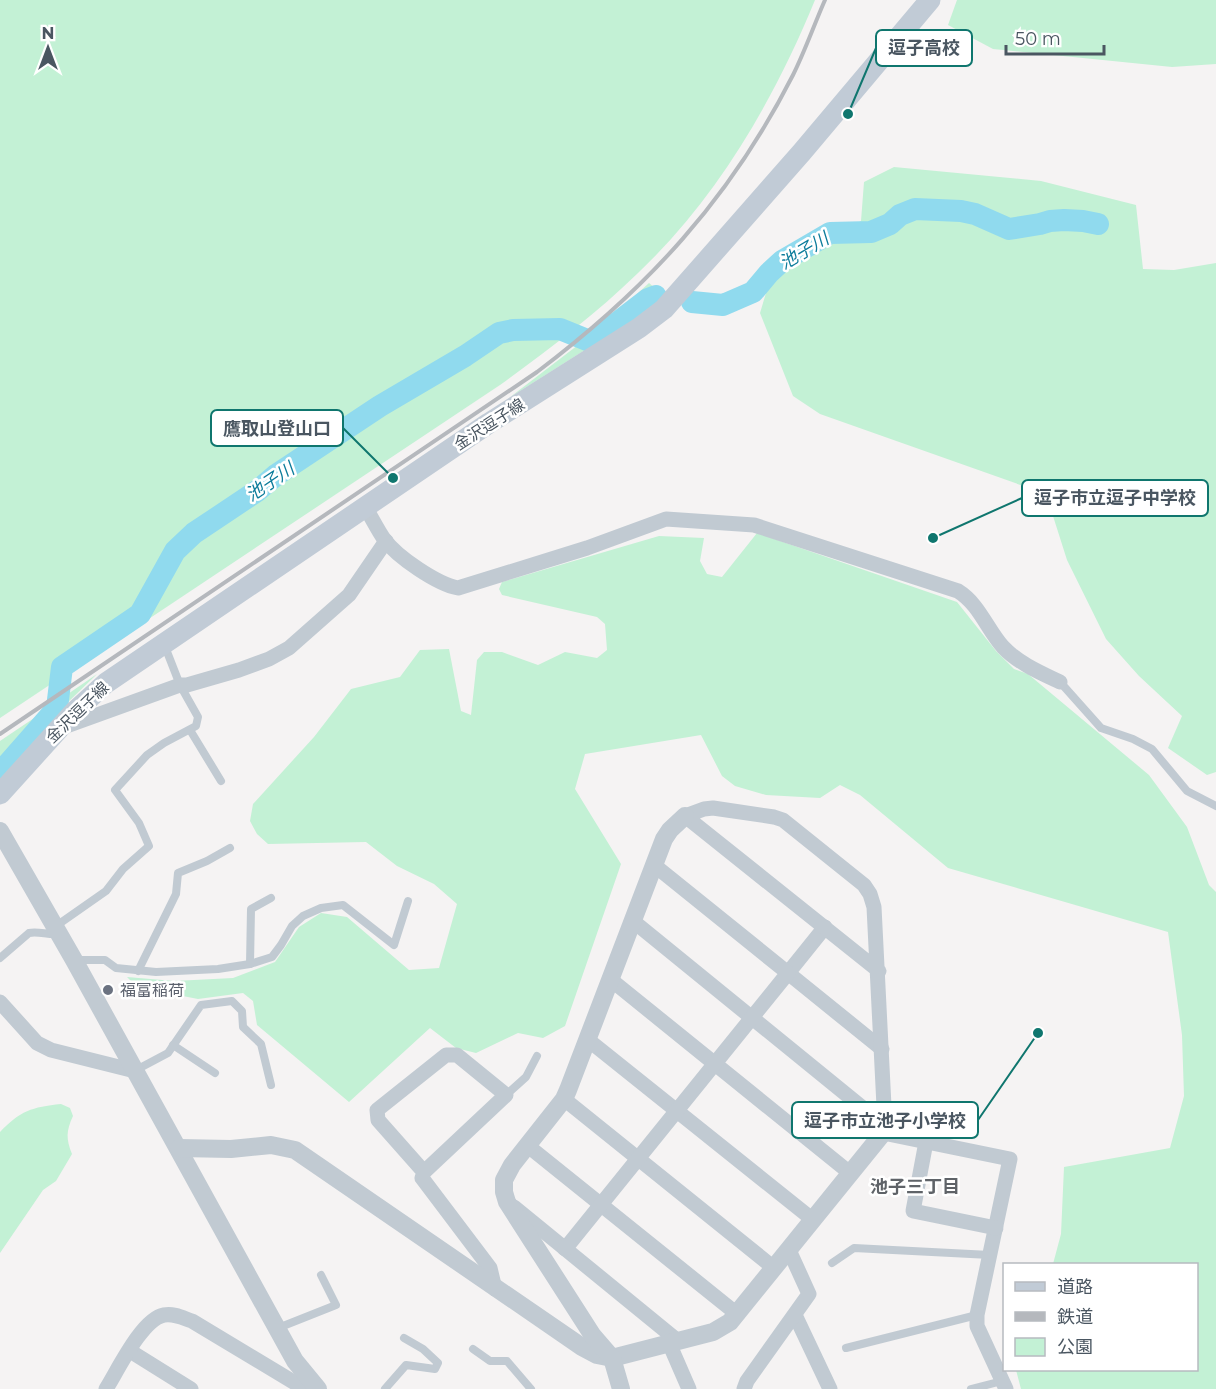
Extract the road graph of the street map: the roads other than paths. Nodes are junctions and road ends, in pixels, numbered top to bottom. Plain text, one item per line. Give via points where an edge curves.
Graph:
1 (930, 0) edge
2 (365, 507) junction
3 (386, 541) junction
4 (163, 643) junction
5 (1060, 682) joint
6 (180, 685) junction
7 (58, 729) junction
8 (190, 730) junction
9 (221, 781) dead end
10 (0, 794) edge
11 (1216, 806) edge
12 (685, 816) junction
13 (0, 831) edge
14 (230, 848) dead end
15 (654, 865) junction
16 (271, 898) dead end
17 (408, 901) dead end
18 (633, 921) junction
19 (825, 927) junction
20 (57, 931) junction
21 (0, 958) edge
22 (74, 960) junction
23 (250, 964) junction
24 (138, 971) junction
25 (879, 971) junction
26 (788, 973) junction
27 (610, 979) junction
28 (0, 1002) edge
29 (752, 1018) junction
30 (587, 1039) junction
31 (173, 1045) junction
32 (882, 1049) junction
33 (537, 1056) dead end
34 (716, 1063) junction
35 (135, 1071) junction
36 (215, 1073) dead end
37 (271, 1085) dead end
38 (506, 1095) junction
39 (564, 1099) junction
40 (677, 1111) junction
41 (884, 1130) junction
42 (926, 1142) junction
43 (528, 1146) junction
44 (179, 1148) junction
45 (638, 1159) junction
46 (424, 1172) junction
47 (850, 1173) junction
48 (507, 1202) junction
49 (601, 1205) junction
50 (812, 1219) junction
51 (996, 1228) junction
52 (565, 1249) junction
53 (789, 1250) junction
54 (990, 1255) junction
55 (832, 1263) dead end
56 (774, 1268) junction
57 (321, 1275) dead end
58 (495, 1289) junction
59 (737, 1314) junction
60 (795, 1315) junction
61 (977, 1315) junction
62 (277, 1329) junction
63 (404, 1338) dead end
64 (674, 1342) junction
65 (846, 1348) dead end
66 (473, 1349) dead end
67 (130, 1351) junction
68 (612, 1358) junction
69 (1004, 1385) edge
70 (106, 1389) edge
71 (191, 1389) edge
72 (305, 1389) edge
73 (318, 1389) edge
74 (385, 1389) edge
75 (531, 1389) edge
76 (621, 1389) edge
77 (689, 1389) edge
78 (744, 1389) edge
79 (830, 1389) edge
80 (971, 1389) edge

1 - 2 main road, 金沢逗子線 via 664,309
2 - 3 street
2 - 4 main road, 金沢逗子線
3 - 5 street via 402,557 446,586 458,588 666,519 754,525 958,591 968,597 1004,648
3 - 6 street via 349,595 289,648 238,670
4 - 6 lane
4 - 7 main road, 金沢逗子線 via 88,697
5 - 11 lane via 1101,728 1152,749 1187,791
6 - 7 street
6 - 8 lane via 198,717 196,726
7 - 10 main road, 金沢逗子線
8 - 9 lane
8 - 20 lane via 147,755 115,790 139,823 149,846 106,891
12 - 15 street via 664,839
12 - 19 street
12 - 25 street via 713,808 783,820 870,894
13 - 20 street
14 - 24 lane via 178,873 176,894
15 - 18 street
15 - 26 street
16 - 23 lane via 251,909
17 - 23 lane via 394,945 343,905 303,916 291,926 272,957
18 - 27 street
18 - 29 street
19 - 25 street
19 - 26 street
20 - 21 lane via 29,933
20 - 22 street
22 - 24 lane via 105,960 116,968
22 - 35 street
23 - 24 lane
25 - 32 street
26 - 29 street
26 - 32 street
27 - 30 street
27 - 34 street
28 - 35 street via 37,1043
29 - 34 street
29 - 41 street
30 - 39 street
30 - 40 street
31 - 35 lane via 168,1053
31 - 36 lane
31 - 37 lane via 201,1005 232,1001 242,1011 243,1027 261,1044
32 - 41 street
33 - 38 lane via 526,1077
34 - 40 street
34 - 47 street
35 - 44 street
38 - 46 street
38 - 46 street via 457,1055 446,1055 377,1110 378,1120
39 - 43 street
39 - 45 street
40 - 45 street
40 - 50 street
41 - 42 street
41 - 47 street
42 - 51 street via 913,1211
42 - 51 street via 1010,1159
43 - 48 street via 504,1180
43 - 49 street
44 - 58 street via 271,1145 295,1150
44 - 62 street
45 - 49 street
45 - 56 street
46 - 58 street via 422,1178 490,1268
47 - 50 street
48 - 52 street
48 - 68 street
49 - 52 street
49 - 59 street
50 - 53 street
51 - 54 street
52 - 64 street
53 - 56 street
53 - 60 street via 809,1294
54 - 55 lane via 854,1248
54 - 61 street
56 - 59 street
57 - 62 lane via 336,1305
58 - 68 street via 582,1347
59 - 64 street via 722,1328
60 - 78 street
60 - 79 street
61 - 65 lane
61 - 69 street via 977,1326
62 - 73 street via 295,1361
63 - 74 lane via 423,1348 438,1363 435,1369 406,1365
64 - 68 street
64 - 77 street
66 - 75 lane via 490,1361 507,1361
67 - 70 street
67 - 71 street
67 - 72 street via 152,1321 164,1315 178,1316
68 - 76 street
69 - 80 lane

